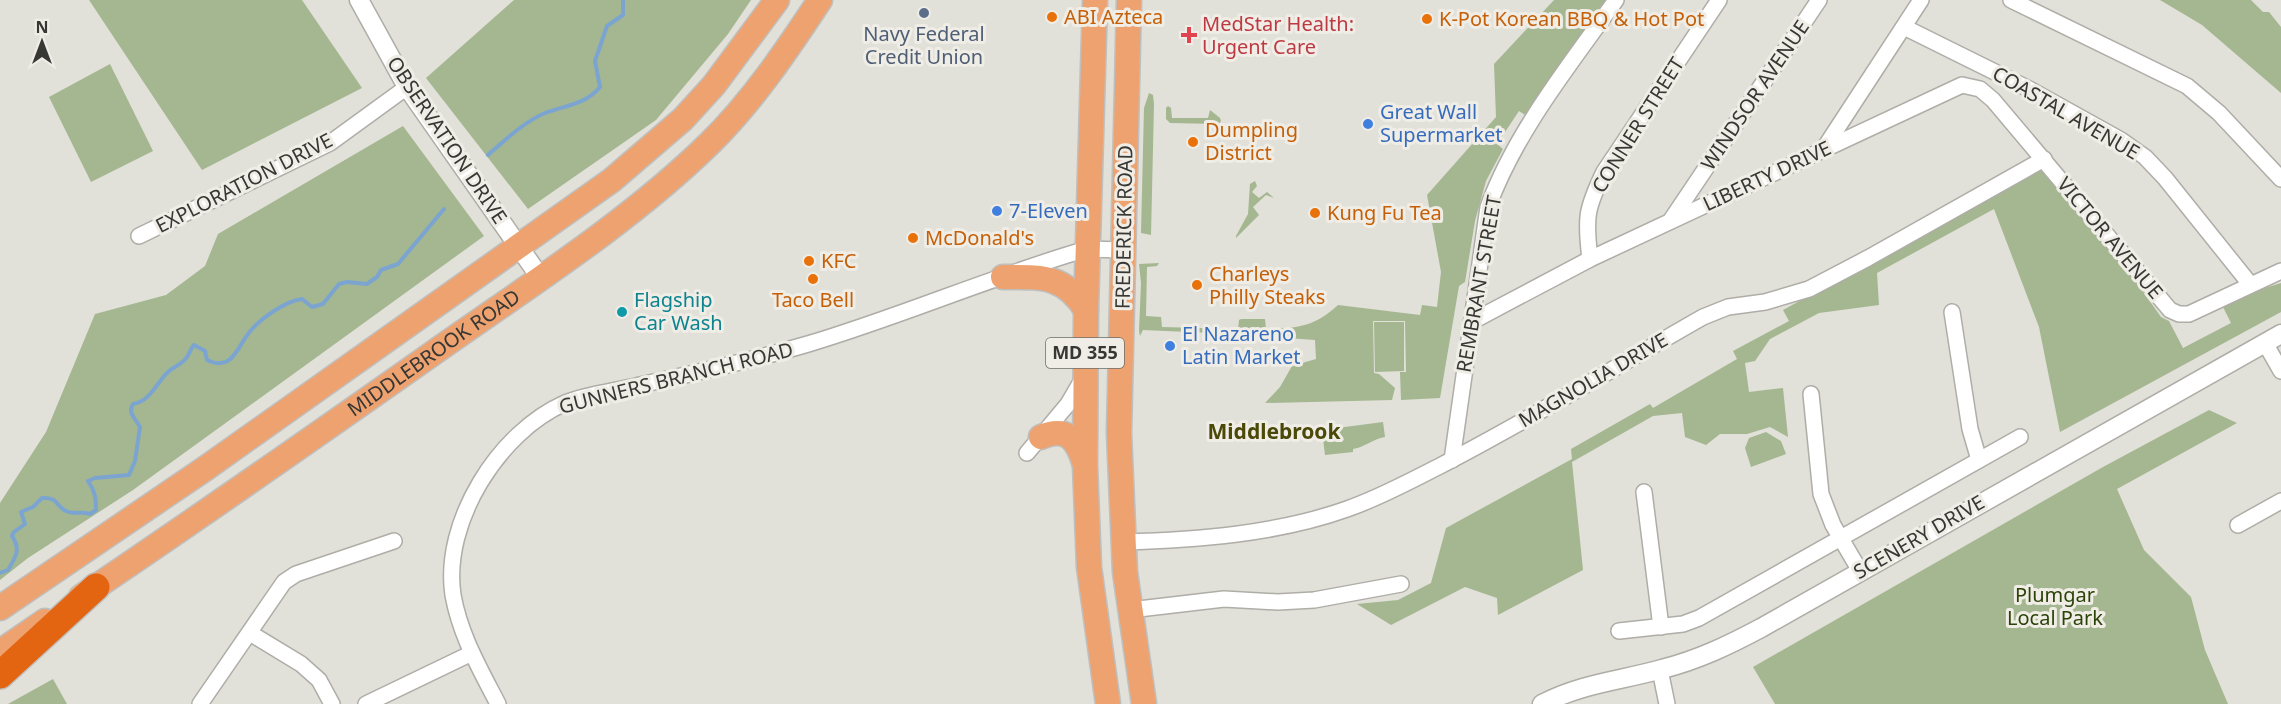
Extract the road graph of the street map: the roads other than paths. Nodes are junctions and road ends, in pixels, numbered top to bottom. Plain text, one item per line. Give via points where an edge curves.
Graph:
1 (359, 0) edge
2 (777, 0) edge
3 (820, 0) edge
4 (1095, 0) edge
5 (1129, 0) edge
6 (1616, 0) edge
7 (1719, 0) edge
8 (1819, 0) edge
9 (1921, 0) edge
10 (2011, 0) edge
11 (1904, 27) junction
12 (407, 87) junction
13 (1822, 150) junction
14 (2044, 159) junction
15 (2281, 179) edge
16 (1671, 220) junction
17 (139, 236) dead end
18 (519, 248) junction
19 (1087, 249) junction
20 (1123, 250) junction
21 (1590, 259) junction
22 (2281, 271) edge
23 (540, 277) junction
24 (1003, 278) junction
25 (2250, 284) junction
26 (1086, 310) junction
27 (1952, 312) dead end
28 (1471, 322) junction
29 (2273, 338) edge
30 (1085, 371) junction
31 (2281, 371) edge
32 (1811, 394) dead end
33 (2020, 437) dead end
34 (1034, 445) joint
35 (1452, 460) junction
36 (1979, 460) junction
37 (1085, 465) junction
38 (1644, 492) dead end
39 (2281, 501) edge
40 (2238, 525) dead end
41 (1840, 538) junction
42 (394, 541) dead end
43 (1123, 542) junction
44 (1860, 571) junction
45 (1401, 584) dead end
46 (96, 587) junction
47 (0, 608) edge
48 (1130, 610) junction
49 (1660, 627) junction
50 (1619, 631) dead end
51 (250, 633) junction
52 (0, 652) edge
53 (472, 653) junction
54 (1660, 670) junction
55 (0, 675) edge
56 (200, 704) edge
57 (332, 704) edge
58 (366, 704) edge
59 (498, 704) edge
60 (1108, 704) edge
61 (1144, 704) edge
62 (1542, 704) edge
63 (1667, 704) edge

1 - 12 street, OBSERVATION DRIVE
2 - 18 main road, MIDDLEBROOK ROAD via 714,85 683,119 612,180
3 - 23 main road, MIDDLEBROOK ROAD via 742,108 709,144 635,208
4 - 19 main road, FREDERICK ROAD / MD 355
5 - 20 main road, FREDERICK ROAD / MD 355
6 - 28 street, REMBRANT STREET via 1525,130 1499,178 1488,207
7 - 21 street, CONNER STREET via 1604,172 1588,210
8 - 16 street, WINDSOR AVENUE
9 - 11 street
10 - 15 street via 2187,86 2219,113
11 - 13 street
11 - 25 street, COASTAL AVENUE via 2031,90 2145,157
12 - 17 street, EXPLORATION DRIVE via 330,143
12 - 18 street, OBSERVATION DRIVE
13 - 14 street, LIBERTY DRIVE via 1956,86 1968,85 1993,100
13 - 16 street, LIBERTY DRIVE
14 - 25 street, VICTOR AVENUE via 2170,310 2189,314
14 - 35 street, MAGNOLIA DRIVE via 1809,289 1765,302 1728,307 1703,317
16 - 21 street, LIBERTY DRIVE
18 - 23 street, OBSERVATION DRIVE
18 - 47 main road, MIDDLEBROOK ROAD
19 - 20 street, GUNNERS BRANCH ROAD
19 - 24 street, GUNNERS BRANCH ROAD
19 - 26 main road, FREDERICK ROAD / MD 355
20 - 43 main road, FREDERICK ROAD / MD 355 via 1119,433
21 - 28 street, LIBERTY DRIVE
22 - 25 street
23 - 46 main road, MIDDLEBROOK ROAD
24 - 26 main road via 1056,281 1072,291
24 - 53 street, GUNNERS BRANCH ROAD via 807,344 568,402 546,412 521,431 494,462 469,502 461,525 453,562 453,594 462,634
26 - 30 main road, FREDERICK ROAD / MD 355
27 - 36 street via 1970,429
28 - 35 street, REMBRANT STREET
29 - 31 street
29 - 44 street, SCENERY DRIVE
30 - 34 street via 1068,404
30 - 37 main road, FREDERICK ROAD / MD 355
32 - 41 street via 1820,490
33 - 36 street
34 - 37 main road via 1055,432 1069,437
35 - 43 street, MAGNOLIA DRIVE via 1348,509 1299,523
36 - 41 street
37 - 60 main road, FREDERICK ROAD / MD 355 via 1089,567
38 - 49 street
39 - 40 street
41 - 44 street
41 - 49 street via 1699,618
42 - 51 street via 296,574 284,582
43 - 48 main road, FREDERICK ROAD / MD 355
44 - 54 street, SCENERY DRIVE via 1715,652
45 - 48 street via 1314,600 1224,599
46 - 52 main road, MIDDLEBROOK ROAD
46 - 55 highway
48 - 61 main road, FREDERICK ROAD / MD 355
49 - 50 street
51 - 56 street
51 - 57 street via 301,664 319,680
53 - 58 street
53 - 59 street, GUNNERS BRANCH ROAD
54 - 62 street, SCENERY DRIVE via 1571,690
54 - 63 street

